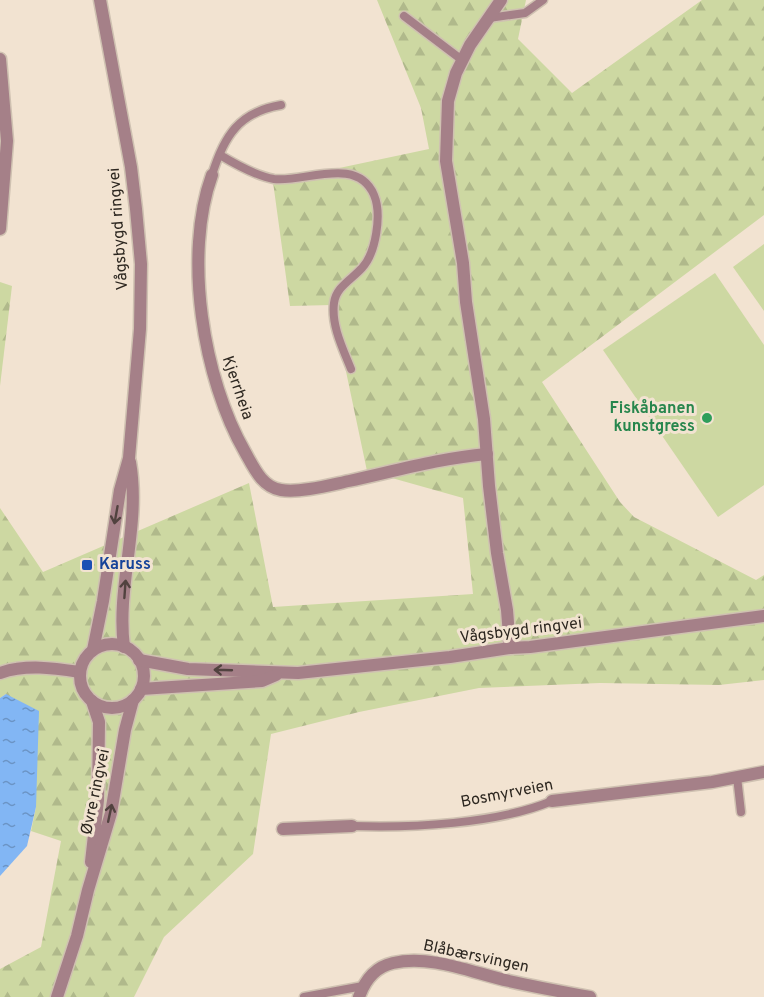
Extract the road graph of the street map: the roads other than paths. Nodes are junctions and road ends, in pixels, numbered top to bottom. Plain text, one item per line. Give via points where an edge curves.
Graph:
1 (100, 0) edge
2 (501, 0) edge
3 (543, 0) edge
4 (404, 16) dead end
5 (489, 18) junction
6 (0, 59) edge
7 (462, 60) junction
8 (281, 105) dead end
9 (220, 155) junction
10 (212, 175) joint
11 (0, 229) edge
12 (351, 369) dead end
13 (487, 454) junction
14 (129, 458) junction
15 (764, 616) edge
16 (124, 647) junction
17 (510, 648) junction
18 (93, 651) junction
19 (139, 660) junction
20 (80, 672) junction
21 (0, 673) edge
22 (281, 674) junction
23 (141, 689) junction
24 (133, 700) junction
25 (92, 701) junction
26 (764, 772) edge
27 (738, 777) junction
28 (552, 801) joint
29 (741, 812) dead end
30 (352, 826) joint
31 (283, 829) dead end
32 (88, 890) junction
33 (361, 991) edge
34 (57, 997) edge
35 (304, 997) edge
36 (590, 997) edge

1 - 14 street, Vågsbygd ringvei via 131,167 141,264 140,329
2 - 5 street
3 - 5 lane via 525,13
4 - 7 lane
5 - 7 street
6 - 11 street via 7,141
7 - 13 street via 448,100 446,161
8 - 9 lane, Kjerrheia via 264,108 237,125
9 - 10 lane, Kjerrheia
9 - 12 lane via 270,178 349,174 362,180 374,193 377,208 372,252 363,267 340,288 334,305 340,340
10 - 13 street, Kjerrheia via 201,209 198,284 204,331 215,377 237,438 267,486 283,490 331,485
13 - 17 street
16 -> 14 street, Vågsbygd ringvei via 133,483
14 -> 18 street, Vågsbygd ringvei via 118,500
15 - 17 street, Vågsbygd ringvei
16 - 18 street via 103,645
16 - 19 street
17 - 22 street, Vågsbygd ringvei
18 - 20 street
22 -> 19 street, Vågsbygd ringvei via 188,669
19 - 23 street via 143,669
20 - 21 street via 48,667
20 - 25 street via 84,693
22 - 23 street, Vågsbygd ringvei via 261,681
23 - 24 street
24 - 25 street via 118,708
32 -> 24 street, Øvre ringvei via 111,813
25 - 32 street, Øvre ringvei via 99,722 98,800
26 - 27 street, Bosmyrveien
27 - 28 street, Bosmyrveien
27 - 29 lane
28 - 30 lane, Bosmyrveien via 523,811 428,825
30 - 31 street, Bosmyrveien
32 - 34 street, Øvre ringvei
33 - 35 lane, Blåbærsvingen
33 - 36 street, Blåbærsvingen via 372,973 392,963 414,961

